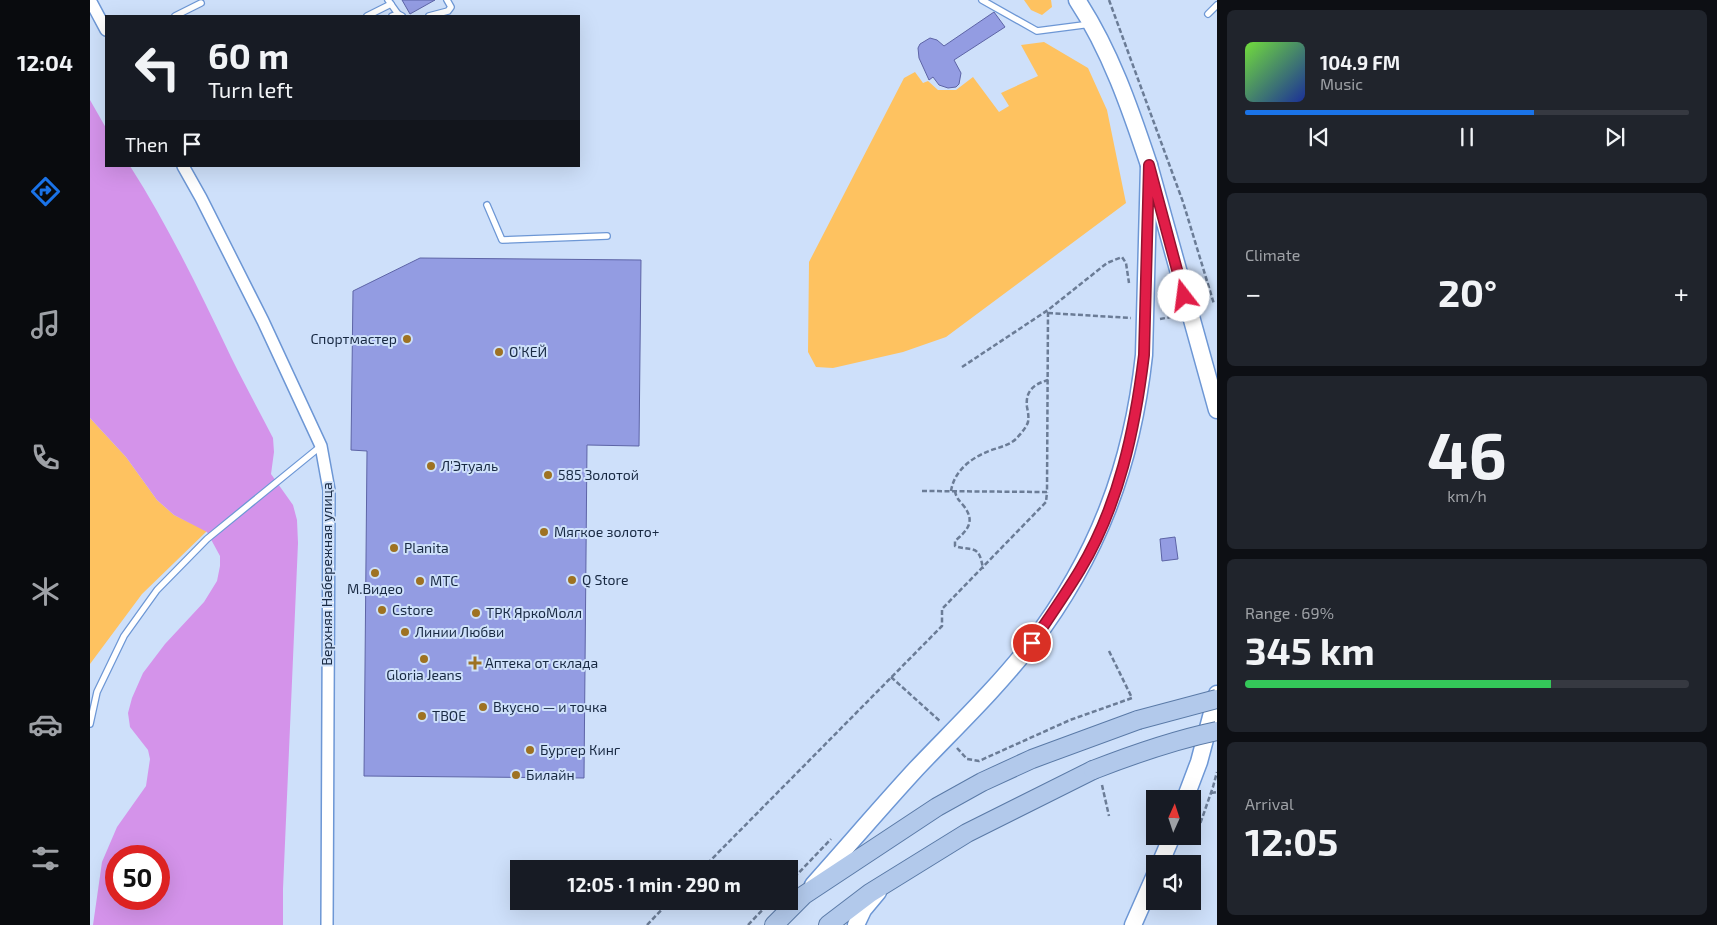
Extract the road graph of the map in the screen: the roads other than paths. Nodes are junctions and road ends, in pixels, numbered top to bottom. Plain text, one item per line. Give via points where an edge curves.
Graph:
1 (90, 0) edge
2 (447, 0) edge
3 (982, 0) edge
4 (1077, 0) edge
5 (389, 2) edge
6 (201, 3) dead end
7 (1217, 6) edge
8 (1208, 14) dead end
9 (177, 15) edge
10 (369, 15) edge
11 (400, 15) edge
12 (433, 15) edge
13 (1093, 24) junction
14 (105, 28) edge
15 (1149, 165) junction
16 (184, 167) edge
17 (487, 205) dead end
18 (607, 236) dead end
19 (1217, 410) edge
20 (320, 446) junction
21 (1217, 694) edge
22 (1217, 699) edge
23 (90, 724) edge
24 (1217, 731) edge
25 (1188, 790) edge
26 (884, 886) junction
27 (804, 895) junction
28 (1146, 895) edge
29 (327, 925) edge
30 (774, 925) edge
31 (828, 925) edge
32 (856, 925) edge
33 (1133, 925) edge

1 - 14 street
2 - 12 lane via 451,7 448,11
3 - 13 lane via 1036,32
4 - 13 main road
5 - 10 lane
5 - 11 lane
6 - 9 lane
7 - 8 lane
13 - 15 main road
15 - 19 main road
15 - 27 main road via 1144,355 1140,387 1123,468 1099,533 1081,569 1017,661
16 - 20 street, Верхняя Набережная улица via 263,321
17 - 18 lane via 502,240
20 - 23 lane via 207,539 157,590 124,636 97,692
20 - 29 street, Верхняя Набережная улица via 329,490
21 - 25 main road
22 - 27 main road, bridge via 1138,720 1032,759 982,782 937,807
24 - 26 main road, bridge via 1148,749 1097,777 967,833
26 - 31 main road
26 - 32 main road via 863,910
27 - 30 main road
28 - 33 main road

